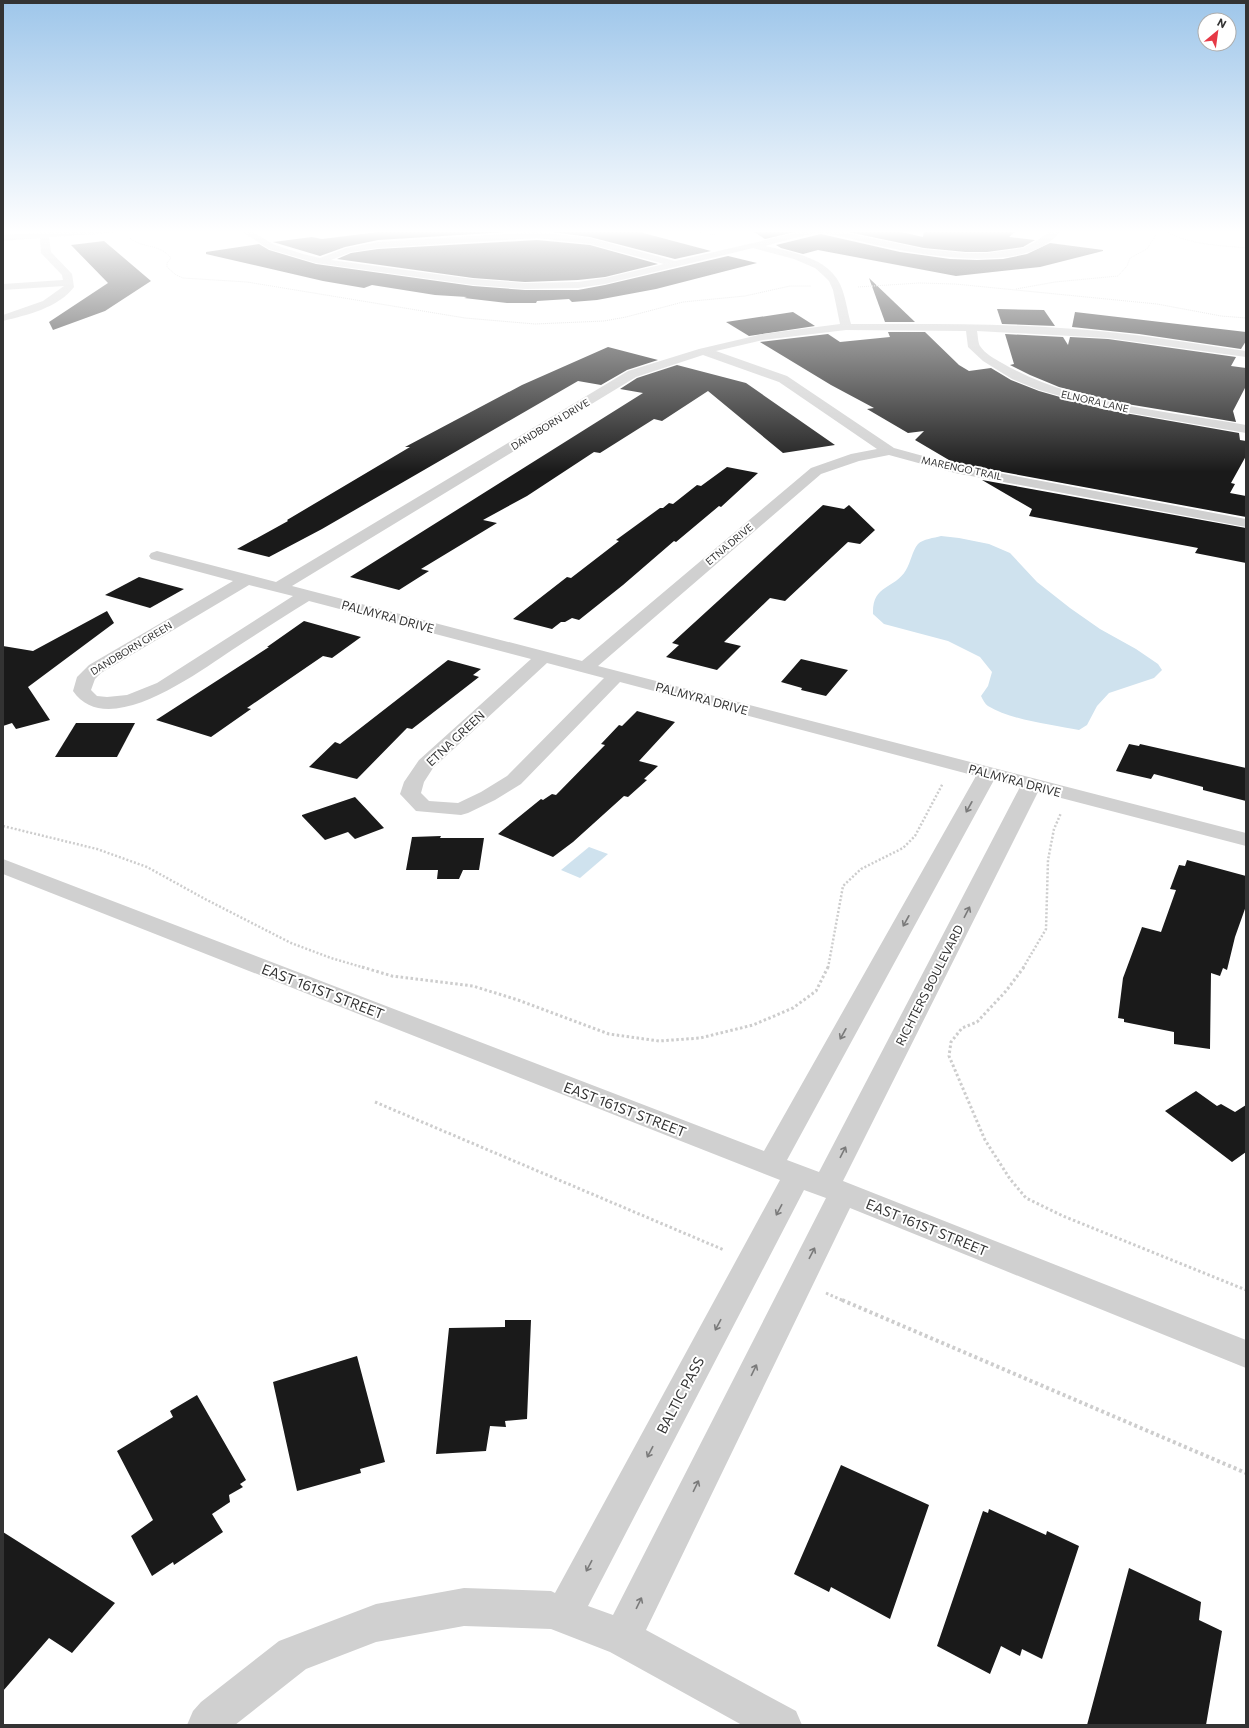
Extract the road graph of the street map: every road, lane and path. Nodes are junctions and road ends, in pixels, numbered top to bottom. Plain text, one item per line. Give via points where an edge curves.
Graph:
1 (23, 311) edge
2 (420, 311) edge
3 (650, 311) edge
4 (842, 311) edge
5 (1192, 311) edge
6 (3, 318) edge
7 (1246, 318) edge
8 (846, 327) junction
9 (971, 328) junction
10 (703, 351) junction
11 (1246, 354) edge
12 (1246, 429) edge
13 (889, 451) junction
14 (1246, 523) edge
15 (157, 556) dead end
16 (248, 579) junction
17 (280, 588) junction
18 (306, 595) junction
19 (544, 656) junction
20 (586, 667) junction
21 (617, 675) junction
22 (984, 781) junction
23 (1028, 792) junction
24 (3, 826) edge
25 (1246, 840) edge
26 (3, 866) edge
27 (809, 1180) junction
28 (1246, 1290) edge
29 (1246, 1354) edge
30 (563, 1615) junction
31 (622, 1638) junction
32 (207, 1725) edge
33 (782, 1725) edge

1 - 6 street
2 - 3 path via 465,318 542,324 604,321
4 - 8 street
5 - 7 path
8 - 9 street, DANDBORN DRIVE
8 - 10 street, DANDBORN DRIVE via 763,337
9 - 11 street, DANDBORN DRIVE via 1108,335
9 - 12 street, ELNORA LANE via 974,347 987,359 1016,376 1044,387 1102,404
10 - 13 street, MARENGO TRAIL via 783,379
10 - 17 street, DANDBORN DRIVE via 632,374
13 - 14 street, MARENGO TRAIL via 955,469
13 - 20 street, ETNA DRIVE via 856,457 816,471
15 - 16 street, PALMYRA DRIVE
16 - 17 street, PALMYRA DRIVE
16 - 18 street, DANDBORN GREEN via 95,669 86,677 82,691 91,700 107,703 131,700 162,687
17 - 18 street, PALMYRA DRIVE
18 - 19 street, PALMYRA DRIVE
19 - 20 street, PALMYRA DRIVE
19 - 21 street, ETNA GREEN via 426,764 414,782 410,794 423,807 461,809 514,780
20 - 21 street, PALMYRA DRIVE
21 - 22 street, PALMYRA DRIVE
22 - 23 street, PALMYRA DRIVE
22 - 24 path via 945,779 915,836 903,848 861,869 843,886 828,969 816,991 793,1008 753,1025 700,1038 659,1041 609,1034 473,986 392,976 331,958 291,943 147,867 97,849
22 -> 27 street
23 - 25 street, PALMYRA DRIVE
27 -> 23 street, RICHTERS BOULEVARD
23 - 28 path via 1063,809 1054,828 1048,860 1046,929 1029,960 1006,991 977,1022 962,1028 951,1042 949,1056 984,1140 1026,1198 1063,1216
26 - 27 street, EAST 161ST STREET
27 - 29 street, EAST 161ST STREET
27 -> 30 street, BALTIC PASS
31 -> 27 street via 798,1281
30 - 31 street
30 - 32 street via 551,1610 464,1607 376,1623 293,1656 215,1716
31 - 33 street

